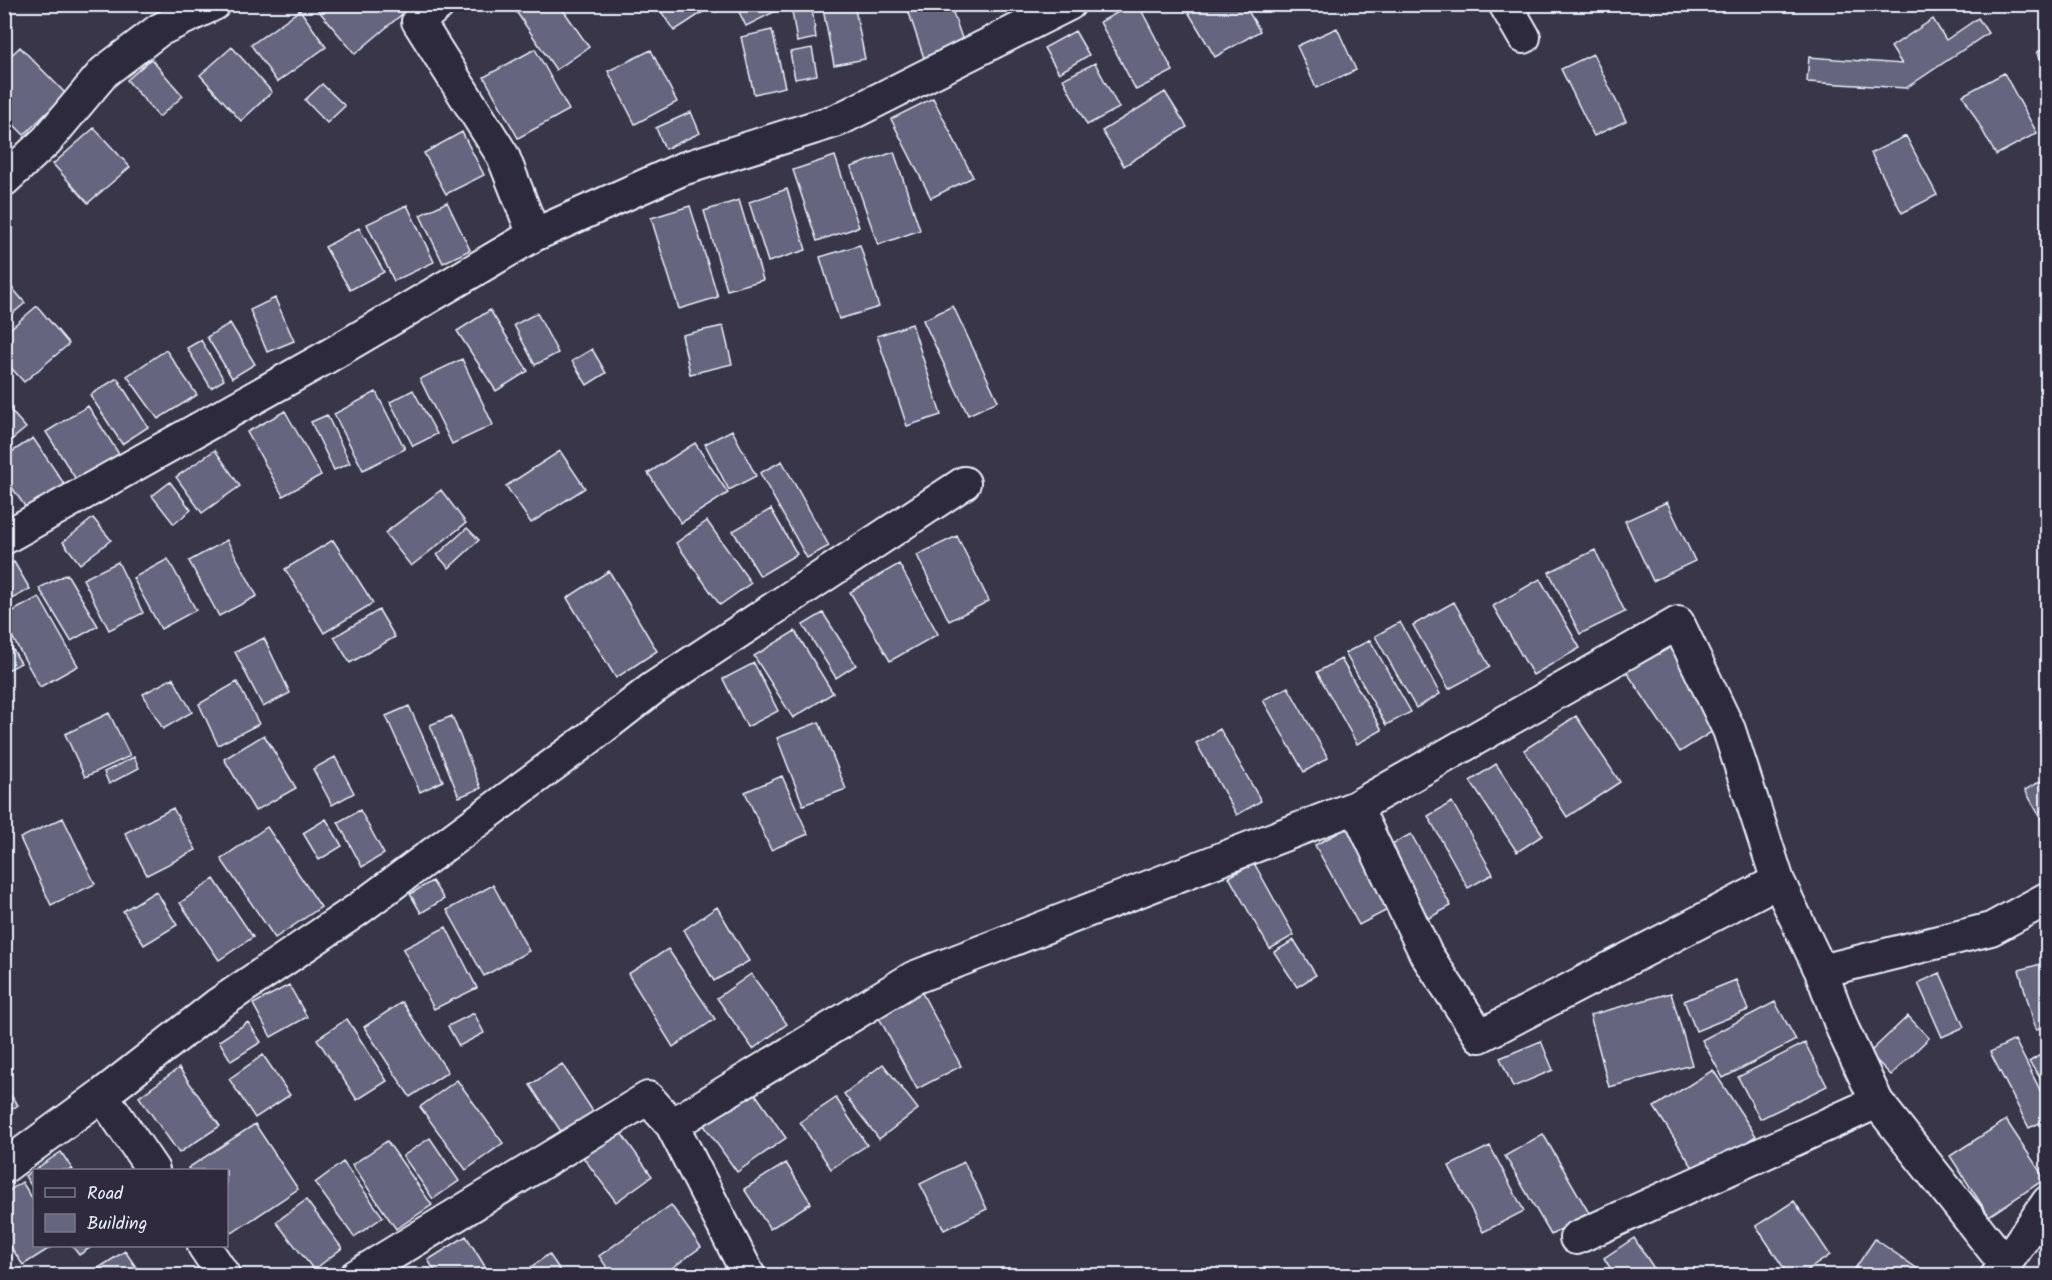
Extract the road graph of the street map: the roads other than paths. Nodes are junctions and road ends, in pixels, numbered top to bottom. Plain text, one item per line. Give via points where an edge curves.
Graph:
1 (214, 4) edge
2 (439, 4) edge
3 (1069, 4) edge
4 (1505, 4) edge
5 (1524, 37) dead end
6 (4, 180) edge
7 (534, 236) junction
8 (964, 483) dead end
9 (4, 538) edge
10 (1356, 807) junction
11 (1778, 881) junction
12 (2048, 898) edge
13 (1821, 971) junction
14 (102, 1095) junction
15 (1877, 1102) junction
16 (672, 1125) junction
17 (4, 1167) edge
18 (152, 1169) edge
19 (2048, 1202) edge
20 (1576, 1238) dead end
21 (205, 1247) edge
22 (2002, 1270) edge
23 (224, 1275) edge
24 (356, 1275) edge
25 (749, 1275) edge

1 - 6 street via 159,30 104,72 47,140
2 - 7 street via 418,21 503,156
3 - 7 street via 838,120 682,169
4 - 5 street
7 - 9 street
8 - 14 street via 652,689 357,910 217,1005
10 - 11 street via 1426,954 1480,1036
10 - 11 street via 1678,623 1729,730
10 - 16 street via 913,978
11 - 13 street
12 - 13 street via 1990,928
13 - 15 street
14 - 17 street
14 - 18 street
15 - 20 street
15 - 22 street
16 - 24 street via 648,1098
16 - 25 street
19 - 22 street
21 - 23 street

